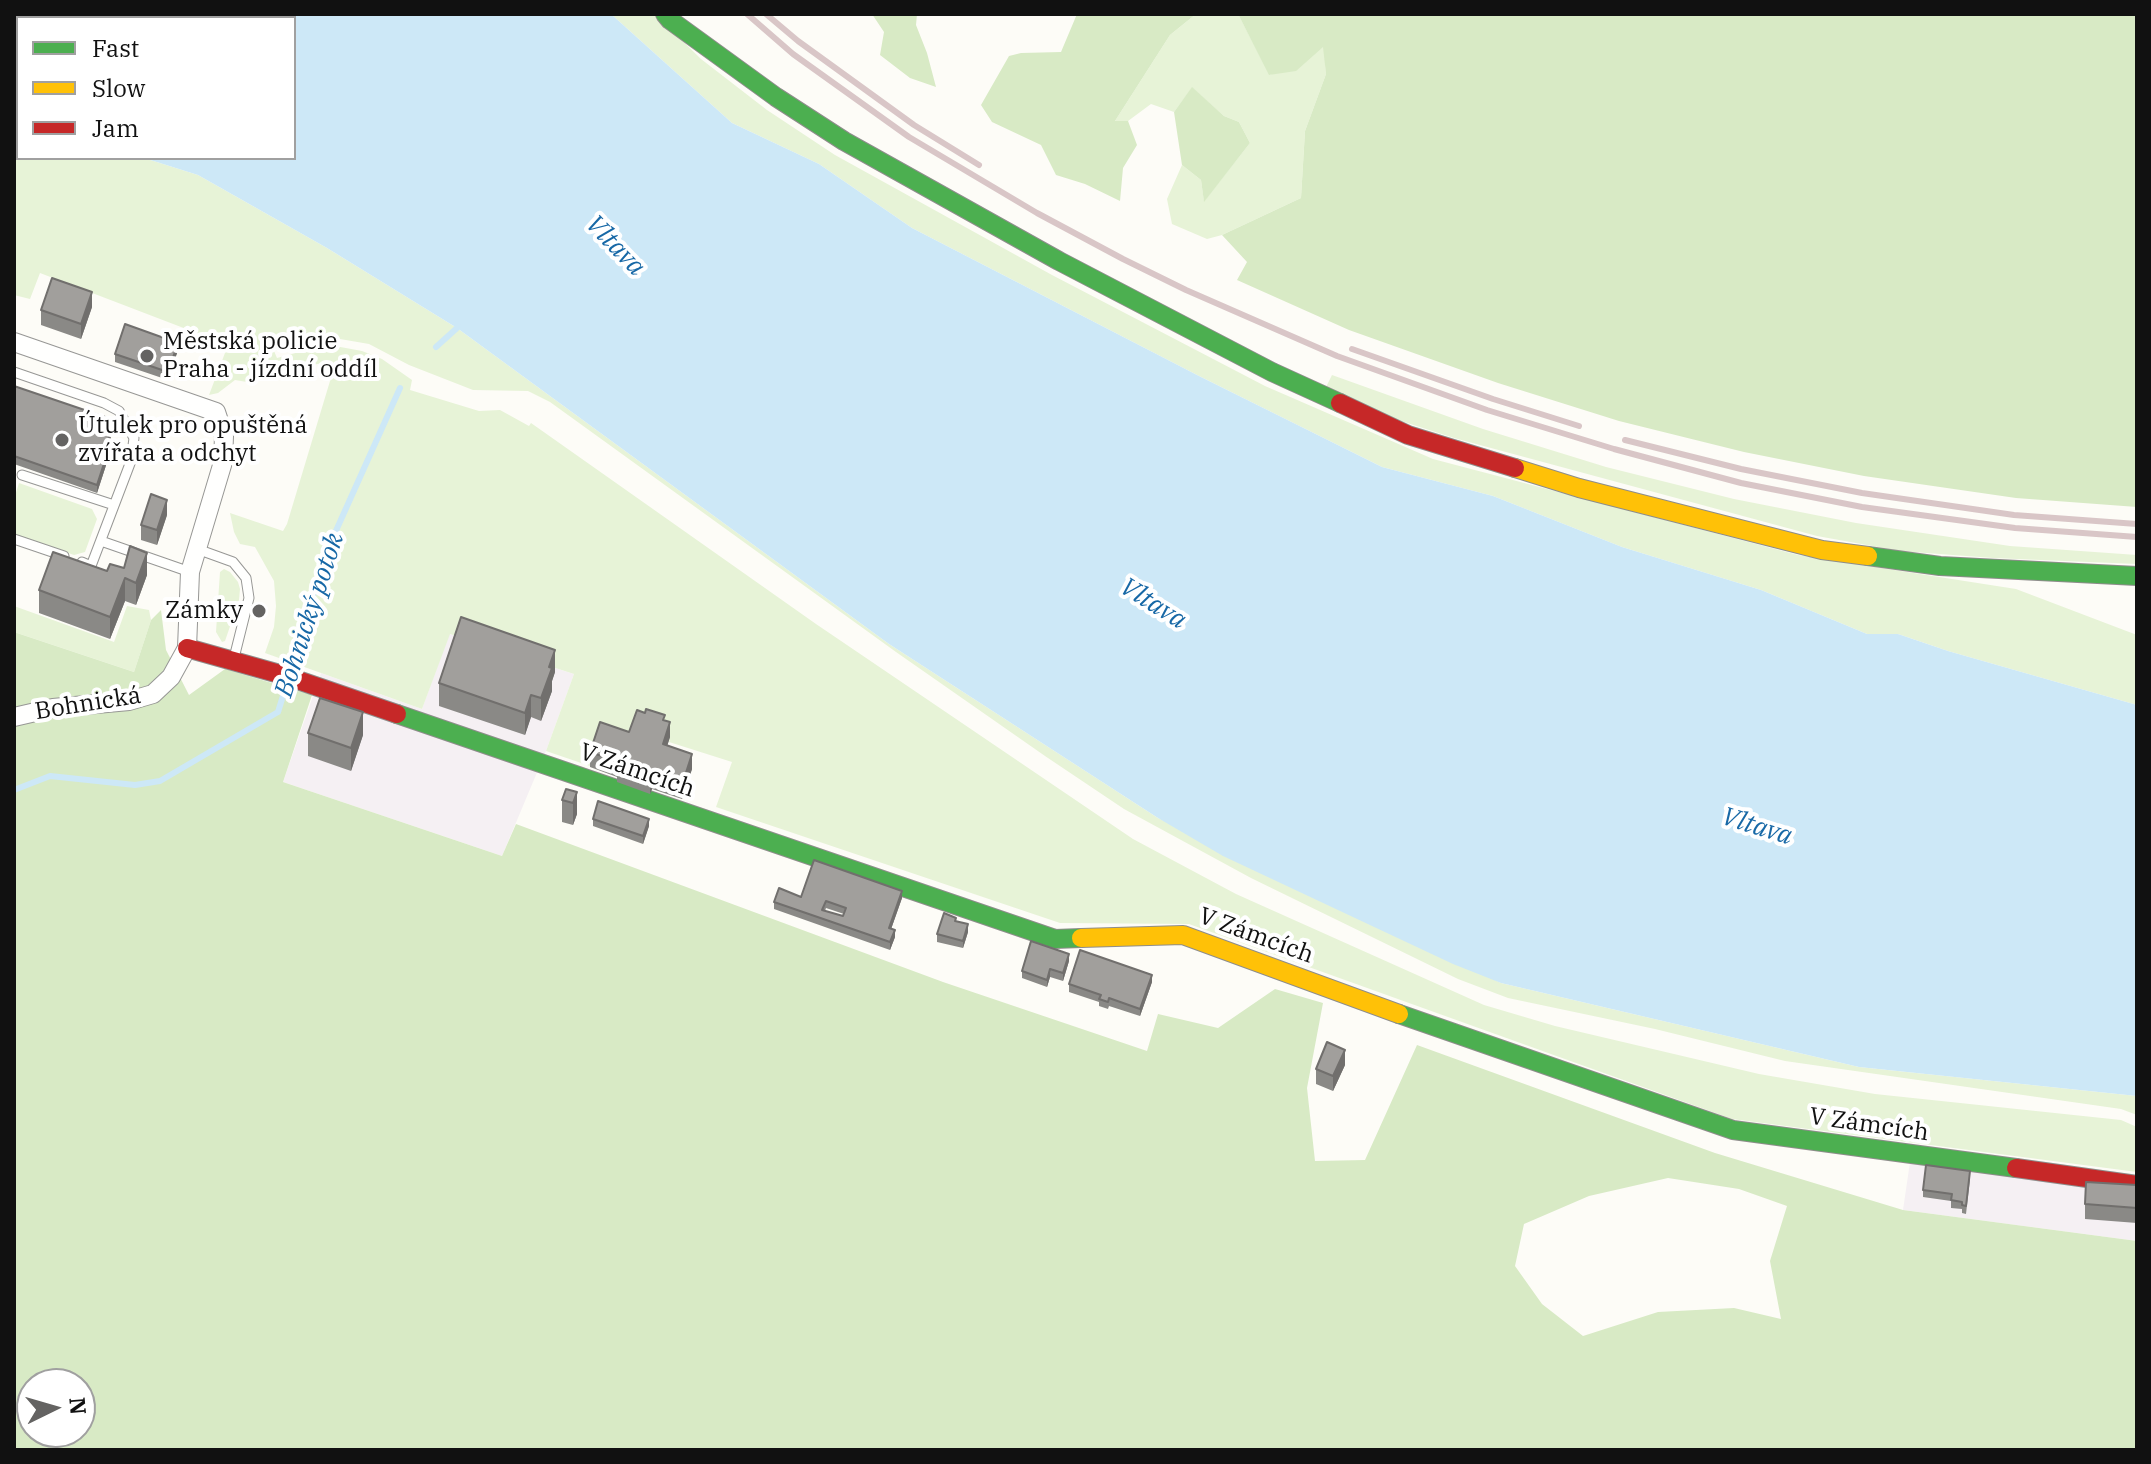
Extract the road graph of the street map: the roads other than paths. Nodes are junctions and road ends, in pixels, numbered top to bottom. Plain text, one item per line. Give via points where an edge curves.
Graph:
1 (665, 14) edge
2 (14, 342) edge
3 (14, 372) edge
4 (22, 475) dead end
5 (114, 505) junction
6 (14, 539) edge
7 (101, 541) junction
8 (197, 549) junction
9 (190, 572) junction
10 (2137, 576) edge
11 (187, 648) junction
12 (233, 661) junction
13 (14, 717) edge
14 (2137, 1185) edge

1 - 10 street via 844,141 1059,261 1272,372 1408,435 1579,488 1822,550 1940,566
2 - 8 street via 216,412 224,436 223,462
3 - 5 lane via 119,411 134,438
4 - 5 lane
5 - 7 lane
6 - 7 lane via 91,566
7 - 9 lane
8 - 9 street
8 - 12 lane via 233,562 246,578 249,598
9 - 11 street
11 - 12 street, V Zámcích
11 - 13 street, Bohnická via 171,677 153,694
12 - 14 street, V Zámcích via 1055,939 1183,935 1733,1130

